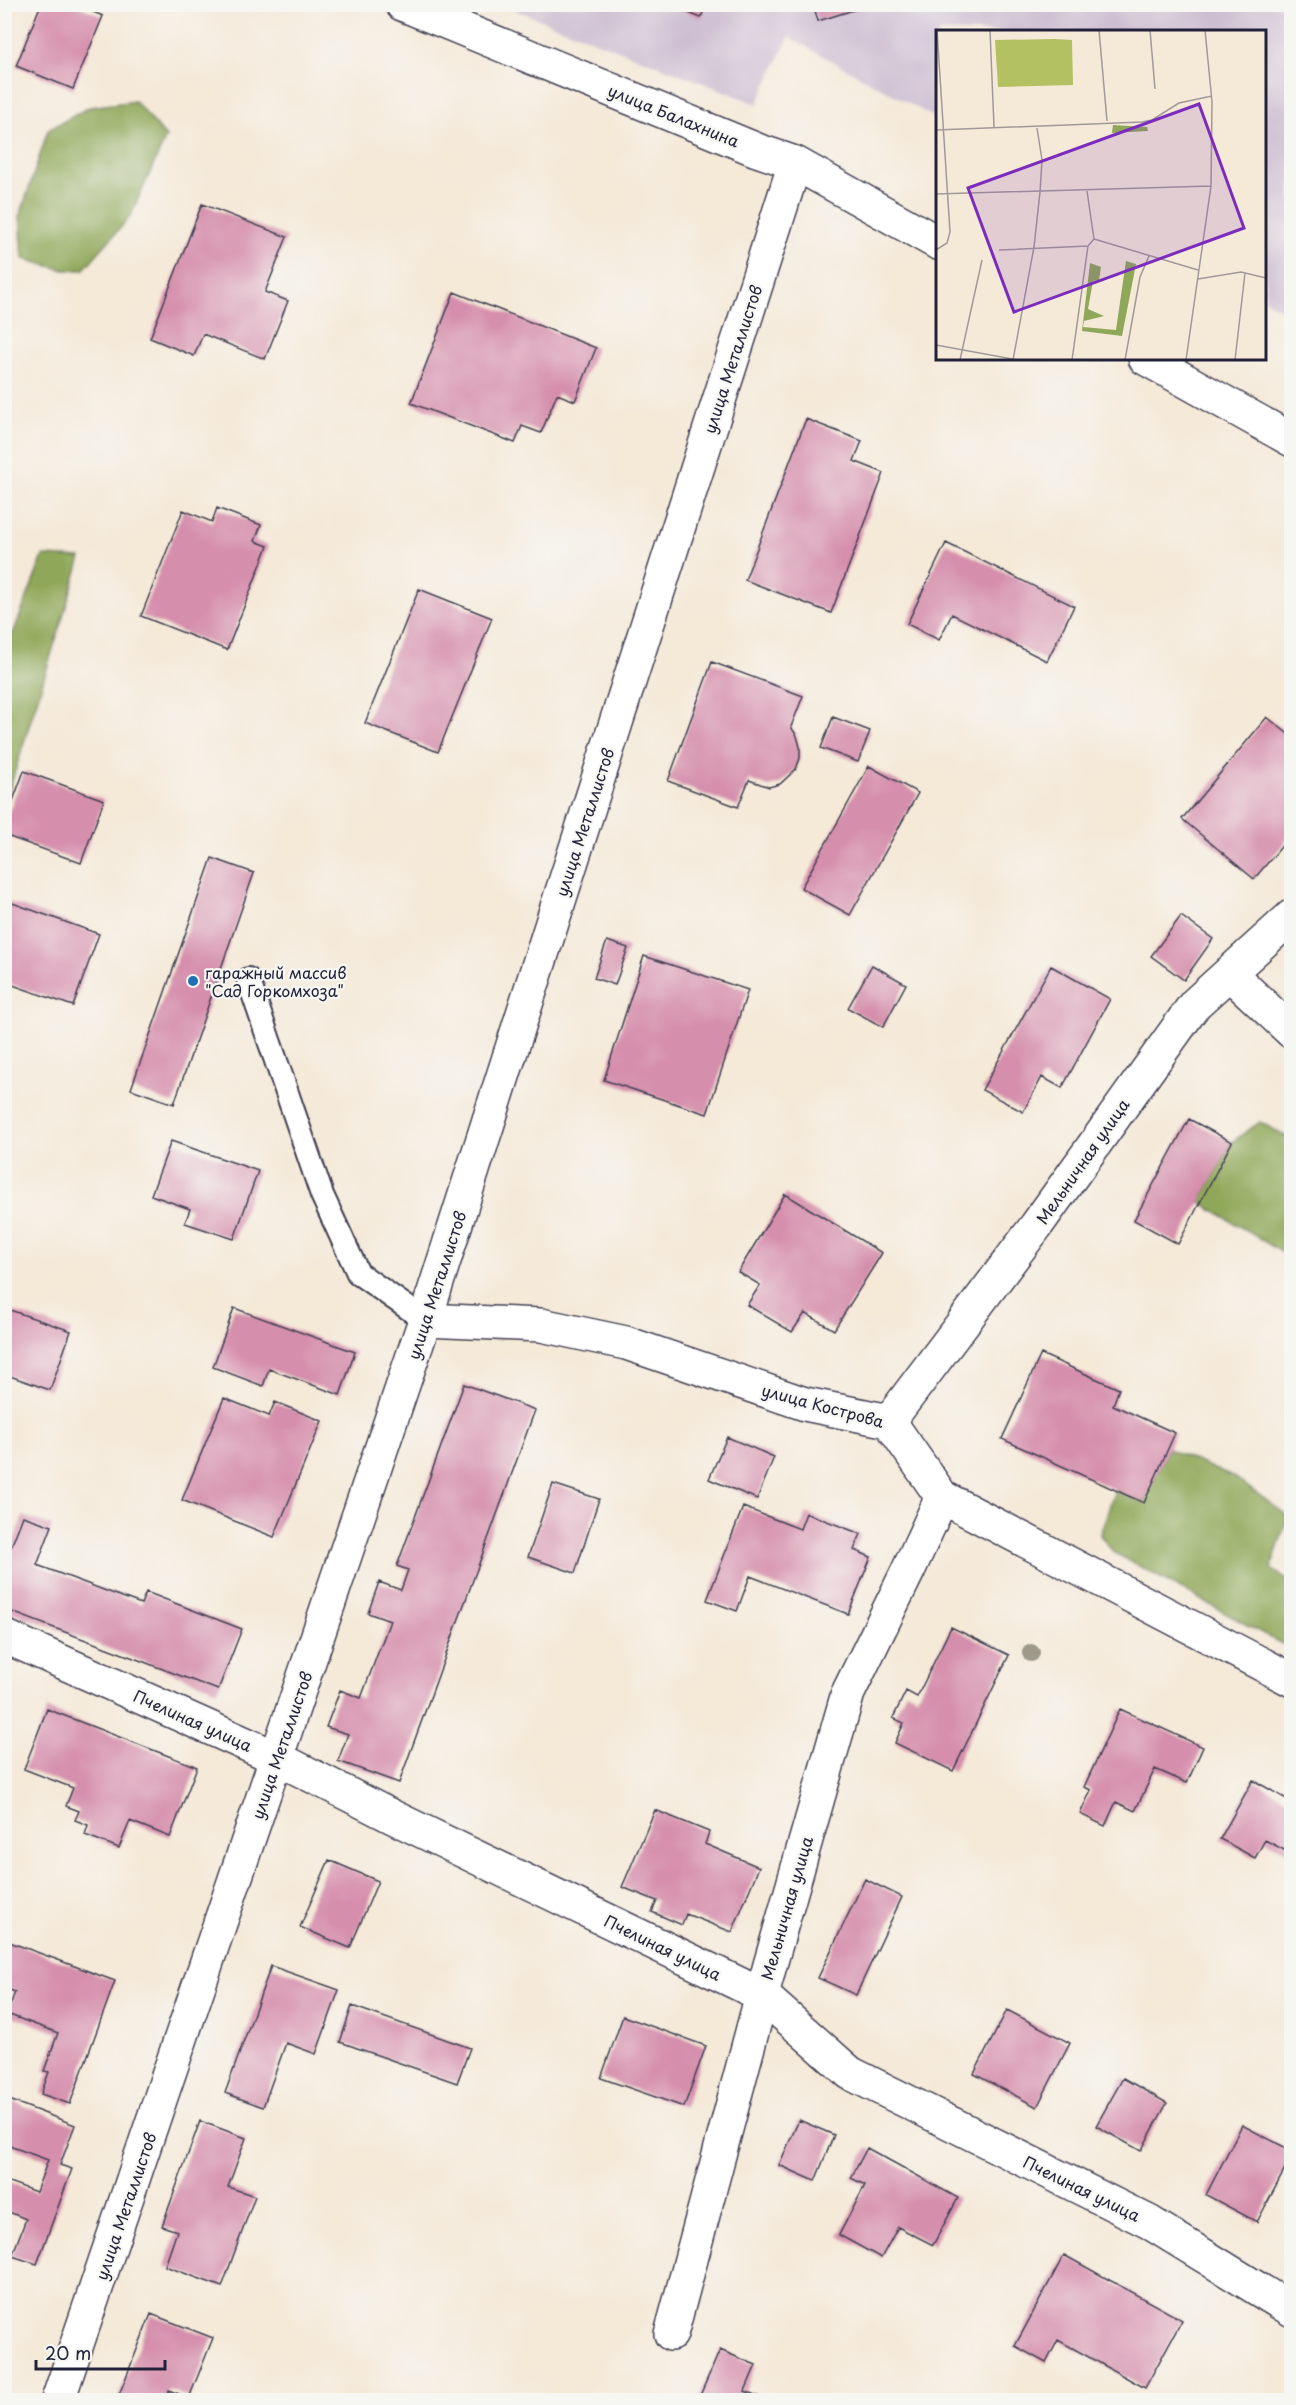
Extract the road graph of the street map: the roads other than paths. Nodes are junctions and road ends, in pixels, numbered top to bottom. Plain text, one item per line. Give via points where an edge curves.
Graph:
1 (402, 4) edge
2 (795, 163) junction
3 (936, 242) edge
4 (1149, 360) edge
5 (1292, 440) edge
6 (1292, 916) edge
7 (1229, 973) junction
8 (248, 978) dead end
9 (1292, 1032) edge
10 (425, 1320) junction
11 (889, 1420) junction
12 (942, 1497) junction
13 (4, 1636) edge
14 (1292, 1680) edge
15 (277, 1758) junction
16 (762, 1995) junction
17 (1292, 2310) edge
18 (671, 2334) dead end
19 (58, 2400) edge

1 - 2 street, улица Балахнина
2 - 3 street, улица Балахнина
2 - 10 street, улица Металлистов
4 - 5 street
6 - 7 street, Мельничная улица
7 - 9 street
7 - 11 street, Мельничная улица via 1195,1004 1036,1226
8 - 10 lane via 322,1195 358,1273
10 - 11 street, улица Кострова via 541,1325 626,1342 806,1404
10 - 15 street, улица Металлистов
11 - 12 street, улица Кострова
12 - 14 street, улица Кострова
12 - 16 street, Мельничная улица via 848,1693
13 - 15 street, Пчелиная улица
15 - 16 street, Пчелиная улица
15 - 19 street, улица Металлистов
16 - 17 street, Пчелиная улица via 850,2073 1149,2222
16 - 18 street, Мельничная улица

